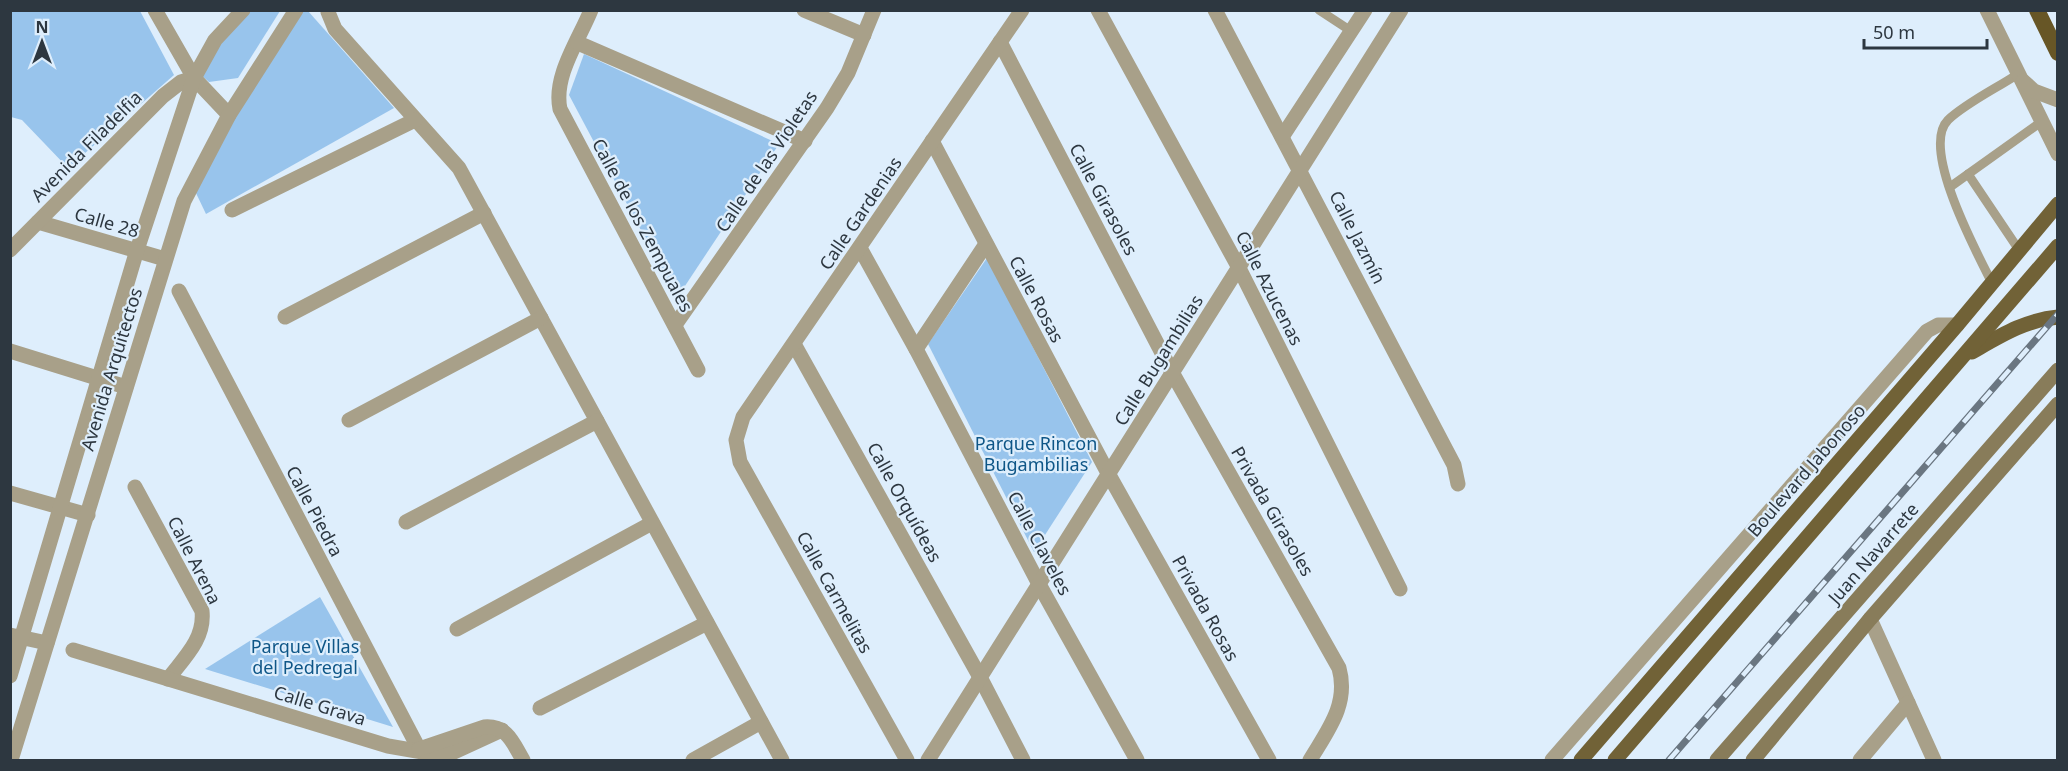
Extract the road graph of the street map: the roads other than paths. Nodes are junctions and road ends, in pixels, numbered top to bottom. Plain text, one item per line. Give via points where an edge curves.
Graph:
1 (155, 10) edge
2 (243, 10) edge
3 (296, 10) edge
4 (591, 10) edge
5 (804, 10) edge
6 (874, 10) edge
7 (1022, 10) edge
8 (1098, 10) edge
9 (1215, 10) edge
10 (1319, 10) edge
11 (1365, 10) edge
12 (1401, 10) edge
13 (1987, 10) edge
14 (2037, 10) edge
15 (328, 12) edge
16 (1351, 31) junction
17 (864, 35) junction
18 (1000, 42) junction
19 (578, 43) junction
20 (2058, 53) edge
21 (2018, 74) junction
22 (194, 78) junction
23 (2058, 100) edge
24 (229, 115) junction
25 (415, 120) junction
26 (2041, 122) junction
27 (1282, 137) junction
28 (806, 141) junction
29 (933, 141) junction
30 (2058, 154) edge
31 (1301, 170) junction
32 (1968, 174) junction
33 (1950, 187) junction
34 (2058, 204) edge
35 (232, 210) dead end
36 (484, 213) junction
37 (38, 222) junction
38 (986, 244) junction
39 (2058, 246) edge
40 (860, 248) junction
41 (10, 250) edge
42 (137, 250) junction
43 (2019, 250) junction
44 (165, 259) junction
45 (1239, 268) junction
46 (1992, 283) junction
47 (180, 291) dead end
48 (285, 317) dead end
49 (2058, 317) edge
50 (541, 318) junction
51 (675, 325) junction
52 (1957, 325) junction
53 (794, 344) junction
54 (916, 349) junction
55 (10, 351) edge
56 (1962, 358) junction
57 (698, 370) dead end
58 (2058, 370) edge
59 (1173, 374) junction
60 (99, 378) junction
61 (126, 387) junction
62 (2058, 404) edge
63 (349, 420) dead end
64 (597, 421) junction
65 (736, 440) joint
66 (1109, 475) junction
67 (1458, 484) dead end
68 (135, 487) dead end
69 (10, 493) edge
70 (62, 507) junction
71 (88, 515) junction
72 (406, 522) dead end
73 (652, 523) junction
74 (1040, 586) junction
75 (1400, 589) dead end
76 (1870, 619) junction
77 (707, 623) junction
78 (457, 628) dead end
79 (16, 637) edge
80 (46, 643) junction
81 (73, 650) dead end
82 (10, 676) edge
83 (981, 678) junction
84 (168, 679) junction
85 (1610, 694) junction
86 (1908, 703) junction
87 (540, 708) dead end
88 (1626, 710) junction
89 (761, 722) junction
90 (419, 750) junction
91 (1756, 759) edge
92 (10, 760) edge
93 (523, 760) edge
94 (693, 760) edge
95 (782, 760) edge
96 (907, 760) edge
97 (928, 760) edge
98 (1023, 760) edge
99 (1137, 760) edge
100 (1269, 760) edge
101 (1310, 760) edge
102 (1552, 760) edge
103 (1581, 760) edge
104 (1615, 760) edge
105 (1718, 760) edge
106 (1860, 760) edge
107 (1934, 760) edge

1 - 22 street
2 - 22 street, Avenida Arquitectos via 215,40
3 - 24 street, Avenida Arquitectos
4 - 19 street
5 - 17 street
6 - 17 street, Calle de las Violetas
7 - 18 street, Calle Gardenias
8 - 45 street, Calle Azucenas
9 - 27 street, Calle Jazmín
10 - 16 lane
11 - 16 street
12 - 31 street, Calle Bugambilias
13 - 21 street
14 - 20 highway
15 - 25 street via 336,29
16 - 27 street
17 - 28 street, Calle de las Violetas via 848,73
18 - 29 street, Calle Gardenias
18 - 59 street, Calle Girasoles
19 - 28 street
19 - 51 street, Calle de los Zempuales via 562,75 557,97 564,122
21 - 23 street via 2034,91
21 - 26 street
21 - 33 lane via 1947,121 1940,136
22 - 24 street
22 - 37 street, Avenida Filadelfia via 181,82 163,96
22 - 42 street, Avenida Arquitectos
24 - 44 street, Avenida Arquitectos via 188,193
25 - 35 street
25 - 36 street via 459,168
26 - 30 street
26 - 32 lane
27 - 31 street, Calle Jazmín
28 - 51 street, Calle de las Violetas
29 - 38 street, Calle Rosas
29 - 40 street, Calle Gardenias
31 - 45 street, Calle Bugambilias
31 - 67 street, Calle Jazmín via 1454,465
32 - 33 lane
32 - 43 lane
33 - 46 lane via 1961,221
34 - 43 main road, Boulevard Jabonoso
36 - 48 street
36 - 50 street
37 - 41 street, Avenida Filadelfia
37 - 42 street, Calle 28
38 - 54 street
38 - 66 street, Calle Rosas
39 - 56 main road
40 - 53 street, Calle Gardenias
40 - 54 street, Calle Claveles
42 - 44 street, Calle 28
42 - 60 street, Avenida Arquitectos
43 - 46 main road, Boulevard Jabonoso
44 - 61 street, Avenida Arquitectos
45 - 59 street, Calle Bugambilias
45 - 75 street, Calle Azucenas
46 - 52 main road, Boulevard Jabonoso
47 - 90 street, Calle Piedra
49 - 56 main road via 2035,320 2011,330
50 - 63 street
50 - 64 street
51 - 57 street, Calle de los Zempuales
52 - 85 street via 1938,326 1927,332
52 - 88 main road, Boulevard Jabonoso
53 - 65 street, Calle Gardenias via 743,417
53 - 83 street, Calle Orquídeas
54 - 74 street, Calle Claveles
55 - 60 street
56 - 104 main road
58 - 105 main road, Juan Navarrete
59 - 66 street, Calle Bugambilias
59 - 101 street, Privada Girasoles via 1339,668 1343,681 1338,712
60 - 61 street
60 - 70 street, Avenida Arquitectos
61 - 71 street, Avenida Arquitectos
62 - 76 main road
64 - 72 street
64 - 73 street
65 - 96 street, Calle Carmelitas via 740,462
66 - 74 street, Calle Bugambilias
66 - 100 street, Privada Rosas
68 - 84 street, Calle Arena via 202,611 204,624 199,638
69 - 70 street
70 - 71 street
70 - 79 street, Avenida Arquitectos
71 - 80 street, Avenida Arquitectos
73 - 77 street
73 - 78 street
74 - 83 street, Calle Bugambilias
74 - 99 street, Calle Claveles
76 - 86 street
76 - 91 main road
77 - 87 street
77 - 89 street
79 - 80 street
79 - 82 street, Avenida Arquitectos
80 - 92 street, Avenida Arquitectos
81 - 84 street, Calle Grava
83 - 97 street, Calle Bugambilias
83 - 98 street, Calle Orquídeas
84 - 90 street, Calle Grava via 388,746
85 - 88 street
85 - 102 street
86 - 106 street
86 - 107 street
88 - 103 main road, Boulevard Jabonoso
89 - 94 street
89 - 95 street
90 - 93 street, Calle Grava via 484,727 502,730

